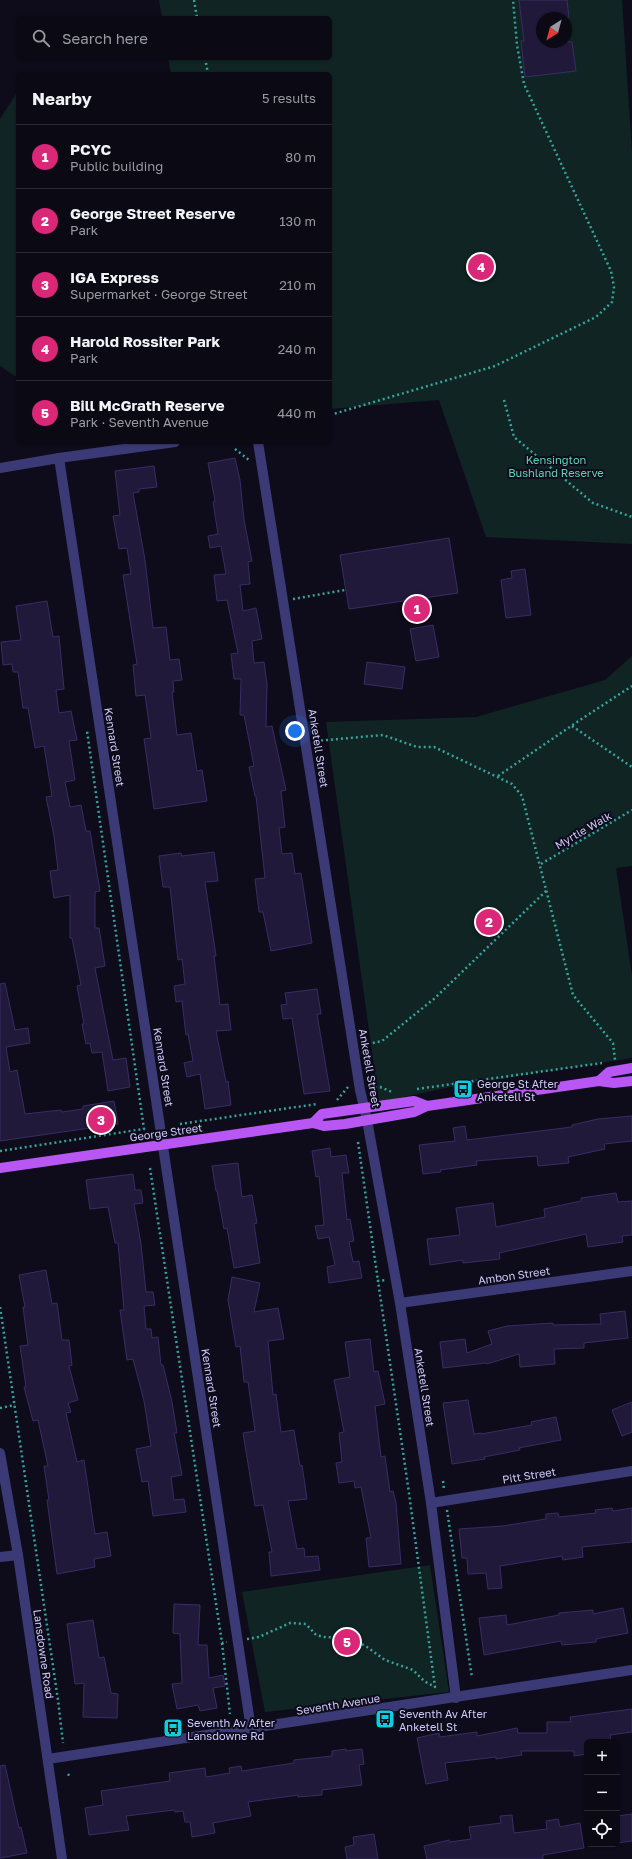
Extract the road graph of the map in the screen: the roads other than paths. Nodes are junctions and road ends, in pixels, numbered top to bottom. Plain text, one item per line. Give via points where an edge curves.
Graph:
1 (161, 444) edge
2 (258, 444) edge
3 (60, 458) junction
4 (0, 468) edge
5 (632, 1068) edge
6 (599, 1081) junction
7 (632, 1081) edge
8 (427, 1106) junction
9 (365, 1108) junction
10 (367, 1120) junction
11 (312, 1123) junction
12 (163, 1144) junction
13 (0, 1168) edge
14 (632, 1271) edge
15 (400, 1303) junction
16 (0, 1453) edge
17 (632, 1471) edge
18 (431, 1503) junction
19 (18, 1554) junction
20 (0, 1557) edge
21 (632, 1670) edge
22 (456, 1698) junction
23 (250, 1728) junction
24 (48, 1760) junction
25 (62, 1859) edge

1 - 3 street
2 - 9 street, Anketell Street via 353,1046
3 - 4 street
3 - 12 street, Kennard Street
5 - 6 main road, George Street via 609,1072
6 - 7 main road, George Street
6 - 8 main road, George Street
8 - 9 main road, George Street via 414,1101
8 - 10 main road, George Street via 414,1112
9 - 10 street, Anketell Street
9 - 11 main road, George Street via 322,1114
10 - 11 main road, George Street via 324,1126
10 - 15 street, Anketell Street
11 - 12 main road, George Street
12 - 13 main road, George Street
12 - 23 street, Kennard Street
14 - 15 street, Ambon Street
15 - 18 street, Anketell Street
16 - 19 street, Lansdowne Road
17 - 18 street, Pitt Street
18 - 22 street, Anketell Street
19 - 20 street
19 - 24 street, Lansdowne Road
21 - 22 street, Seventh Avenue
22 - 23 street, Seventh Avenue
23 - 24 street, Seventh Avenue
24 - 25 street, Lansdowne Road

